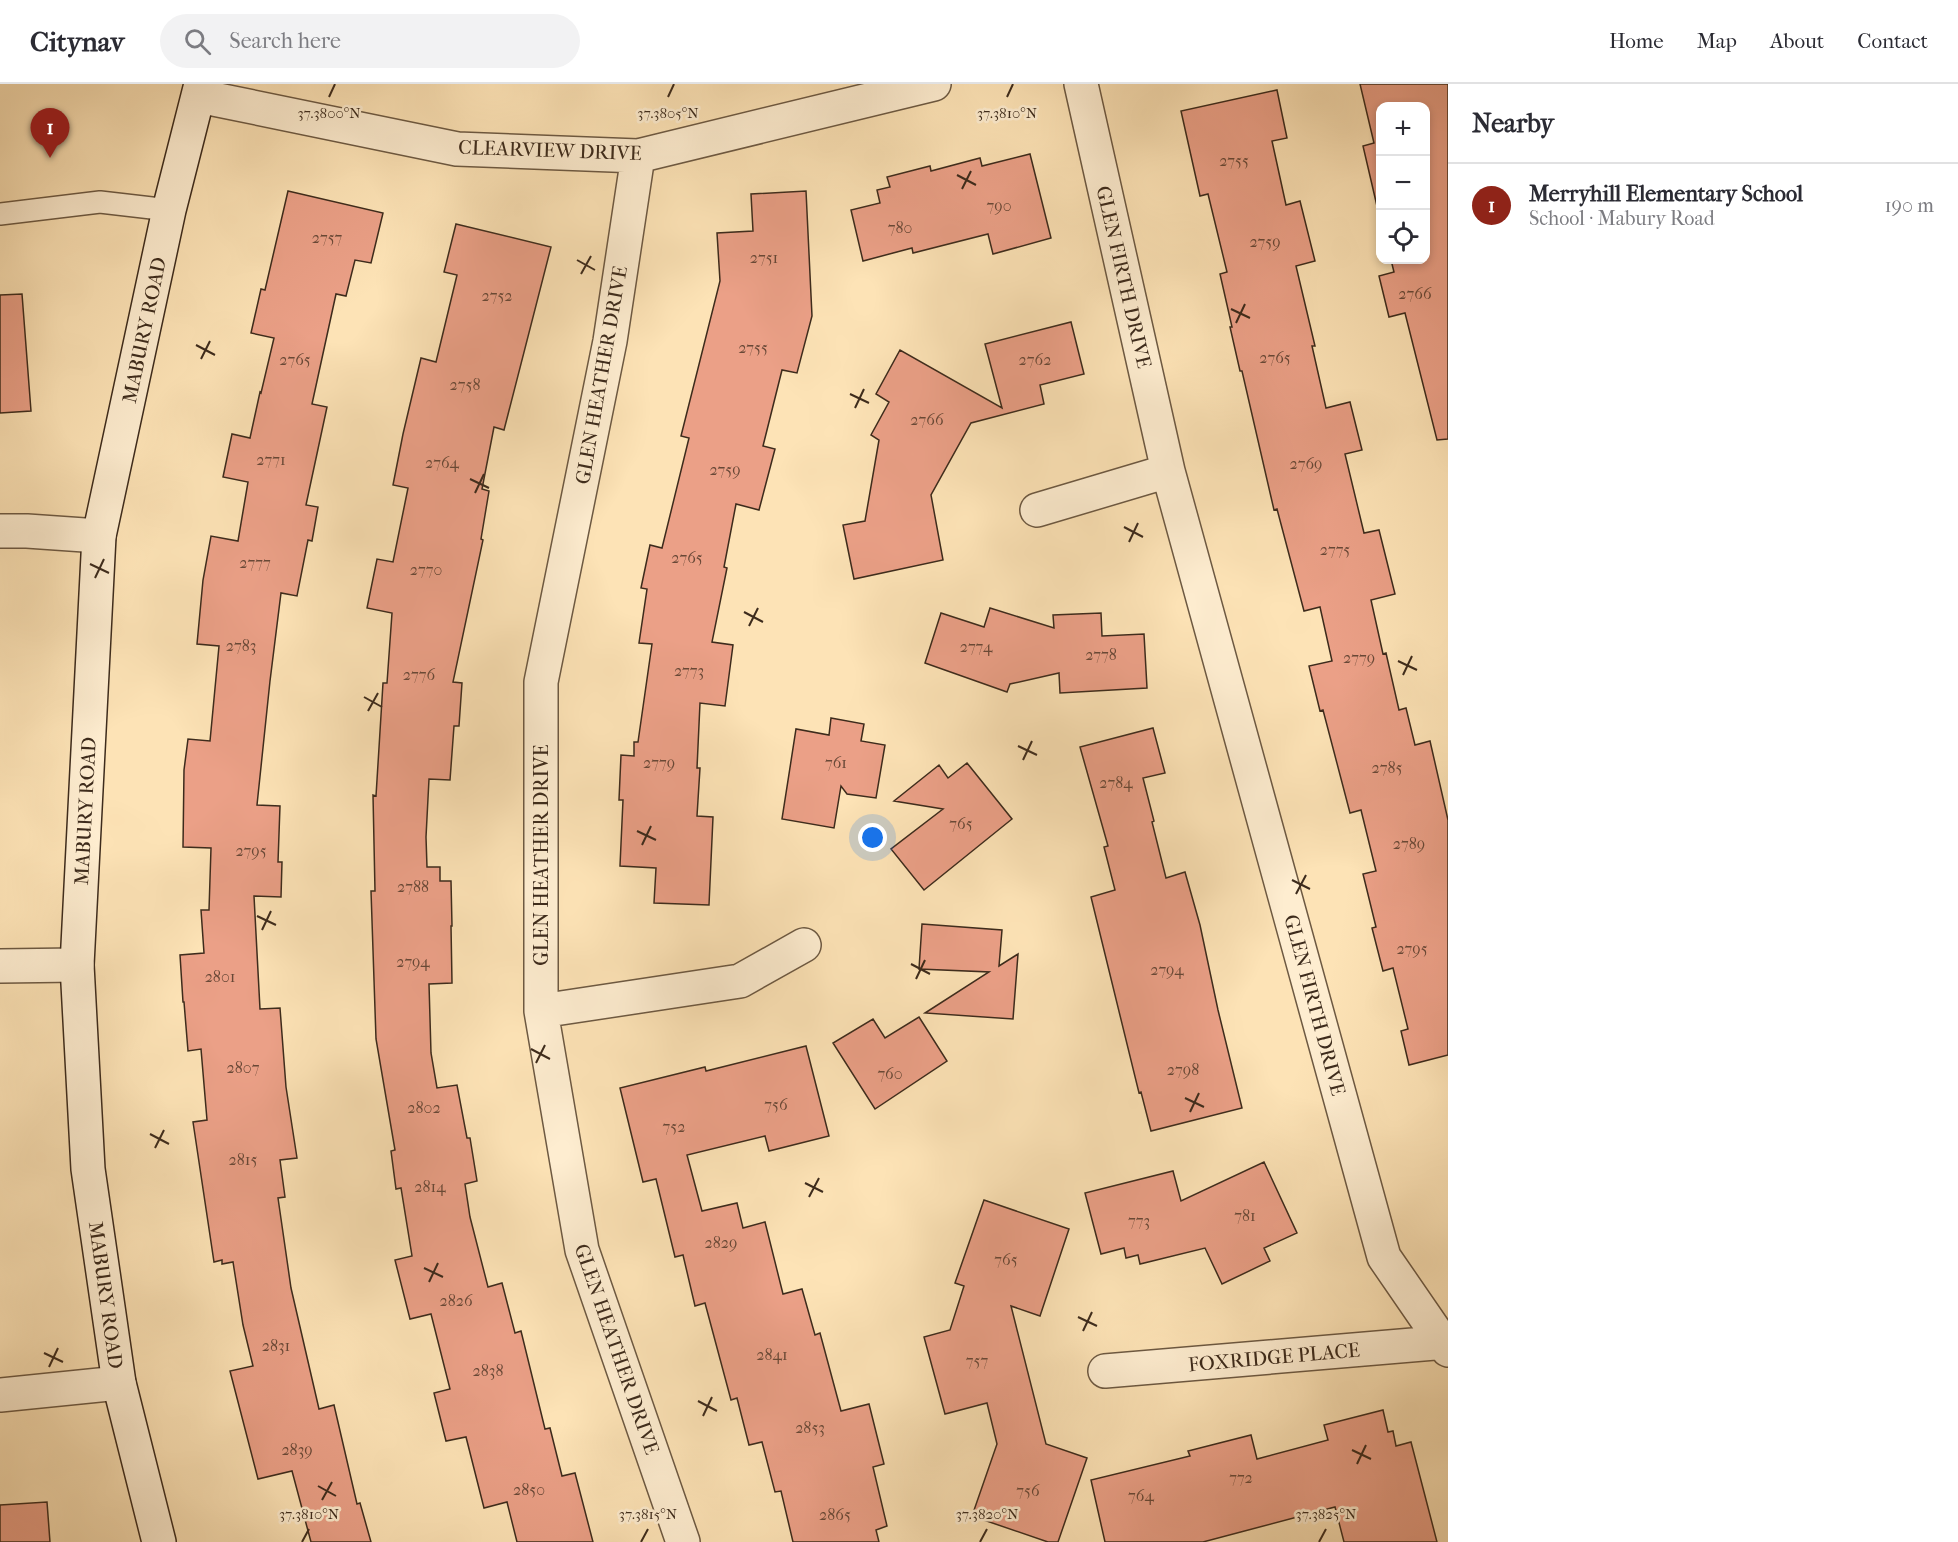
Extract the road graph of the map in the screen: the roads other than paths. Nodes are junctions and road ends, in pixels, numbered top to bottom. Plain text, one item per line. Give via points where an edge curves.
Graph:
1 (934, 84) edge
2 (1081, 84) edge
3 (200, 90) edge
4 (638, 156) junction
5 (169, 210) junction
6 (0, 214) edge
7 (1168, 471) junction
8 (1037, 510) dead end
9 (0, 531) edge
10 (99, 536) junction
11 (804, 945) dead end
12 (77, 965) junction
13 (0, 966) edge
14 (541, 1011) junction
15 (1446, 1345) edge
16 (1105, 1371) dead end
17 (118, 1383) junction
18 (0, 1395) edge
19 (159, 1542) edge
20 (683, 1542) edge

1 - 4 street, CLEARVIEW DRIVE
2 - 7 street, GLEN FIRTH DRIVE
3 - 4 street, CLEARVIEW DRIVE via 458,149
3 - 5 street, MABURY ROAD
4 - 14 street, GLEN HEATHER DRIVE via 610,341 541,682
5 - 6 lane via 100,202
5 - 10 street, MABURY ROAD
7 - 8 street
7 - 15 street, GLEN FIRTH DRIVE via 1384,1257
9 - 10 street
10 - 12 street, MABURY ROAD
11 - 14 street via 740,981
12 - 13 street
12 - 17 street, MABURY ROAD via 88,1169
14 - 20 street, GLEN HEATHER DRIVE via 582,1250
15 - 16 street, FOXRIDGE PLACE
17 - 18 street
17 - 19 street, MABURY ROAD

